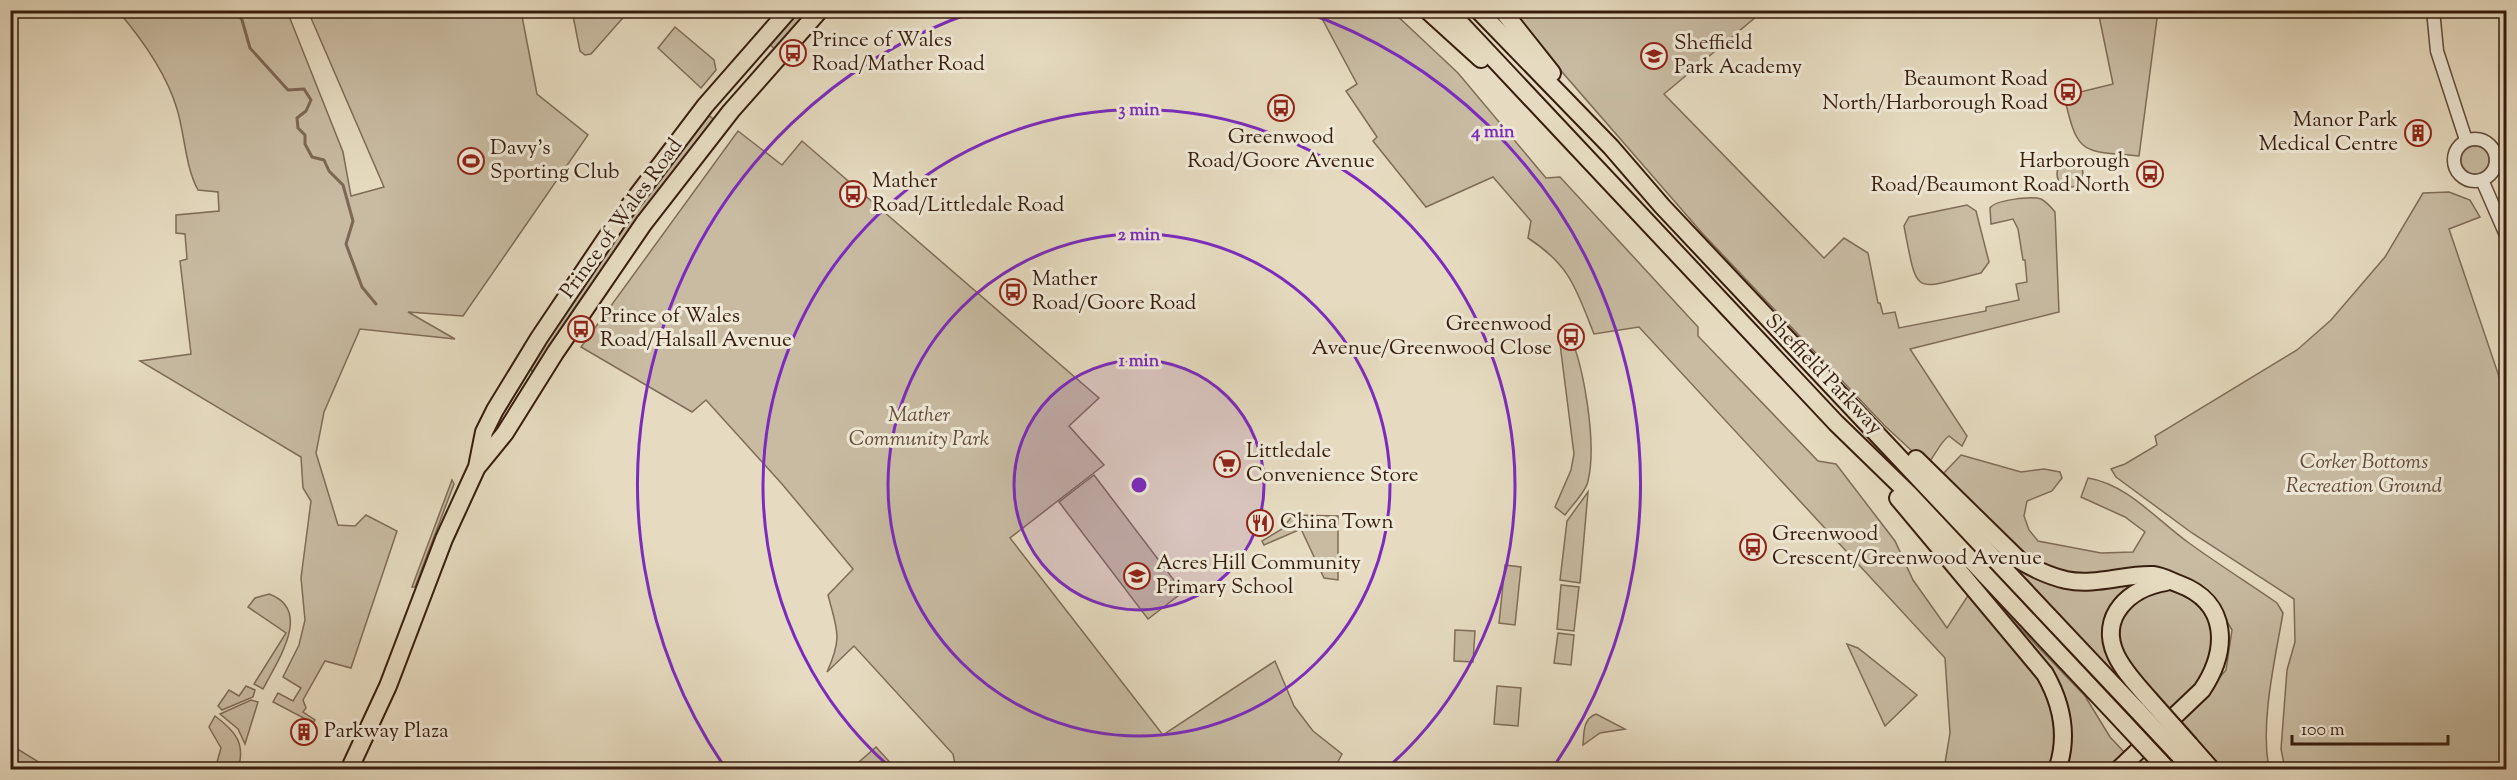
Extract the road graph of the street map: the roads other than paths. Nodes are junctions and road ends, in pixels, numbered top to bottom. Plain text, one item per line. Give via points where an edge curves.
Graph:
1 (789, 10) edge
2 (820, 10) edge
3 (1427, 10) edge
4 (1448, 10) edge
5 (1478, 10) edge
6 (1502, 10) edge
7 (2433, 10) edge
8 (1554, 123) junction
9 (2466, 140) junction
10 (1611, 147) junction
11 (2482, 180) junction
12 (2506, 235) edge
13 (1865, 420) junction
14 (1836, 423) junction
15 (477, 467) junction
16 (2173, 581) junction
17 (2144, 706) junction
18 (2185, 750) junction
19 (2167, 768) edge
20 (349, 770) edge
21 (2057, 770) edge
22 (2118, 770) edge
23 (2193, 770) edge
24 (2212, 770) edge

1 - 15 highway, Prince of Wales Road via 705,106 610,232 495,410 484,432
2 - 15 highway, Prince of Wales Road via 731,111 644,223 505,433
3 - 8 highway
4 - 8 highway, Sheffield Parkway
5 - 10 highway, Sheffield Parkway
6 - 10 highway
7 - 9 street via 2437,51
8 - 14 highway, Sheffield Parkway
9 - 11 street via 2455,151 2454,166 2467,180
9 - 11 street via 2485,141 2495,152 2494,170
10 - 13 highway, Sheffield Parkway
11 - 12 street
13 - 16 highway via 1908,451 2019,560 2035,570 2067,580 2155,575
13 - 17 highway, Sheffield Parkway
14 - 19 highway, Sheffield Parkway, bridge via 1909,494
14 - 21 highway via 2045,674 2055,693 2063,726
15 - 20 highway, Prince of Wales Road via 447,531 388,686
16 - 17 highway via 2147,585 2131,594 2115,618 2115,652
16 - 22 highway via 2190,588 2210,606 2222,638 2219,657 2202,690
17 - 18 highway, Sheffield Parkway, bridge
18 - 23 highway, Sheffield Parkway
18 - 24 highway

